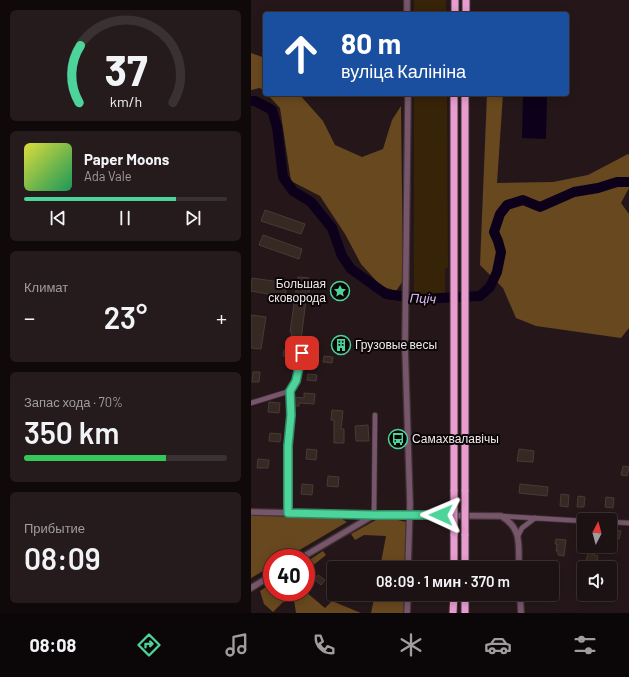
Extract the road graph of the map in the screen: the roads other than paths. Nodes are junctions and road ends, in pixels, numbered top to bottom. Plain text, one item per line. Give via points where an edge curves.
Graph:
1 (407, 0) edge
2 (455, 0) edge
3 (466, 0) edge
4 (407, 12) edge
5 (455, 12) edge
6 (466, 12) edge
7 (408, 96) edge
8 (454, 96) edge
9 (465, 96) edge
10 (302, 353) dead end
11 (290, 391) junction
12 (251, 403) edge
13 (375, 415) dead end
14 (251, 512) edge
15 (288, 513) junction
16 (374, 515) junction
17 (410, 515) junction
18 (501, 516) junction
19 (535, 518) junction
20 (577, 520) edge
21 (617, 522) edge
22 (629, 523) edge
23 (518, 536) junction
24 (315, 550) edge
25 (409, 561) edge
26 (454, 561) edge
27 (465, 561) edge
28 (519, 561) edge
29 (263, 581) edge
30 (251, 588) edge
31 (408, 601) edge
32 (454, 601) edge
33 (465, 601) edge
34 (520, 601) edge
35 (407, 613) edge
36 (453, 613) edge
37 (465, 613) edge
38 (521, 613) edge

1 - 4 street
2 - 5 highway
3 - 6 highway
7 - 17 street via 406,317
8 - 26 highway, bridge
9 - 27 highway, bridge
10 - 11 street via 296,381
11 - 12 street
11 - 15 street
13 - 16 street
14 - 15 street
15 - 16 street
16 - 17 street
16 - 24 street
17 - 18 street
17 - 25 street
18 - 19 street
18 - 23 street via 515,528
19 - 20 street
19 - 23 street via 522,528
21 - 22 street
23 - 28 street
29 - 30 street
31 - 35 street
32 - 36 highway
33 - 37 highway
34 - 38 street

